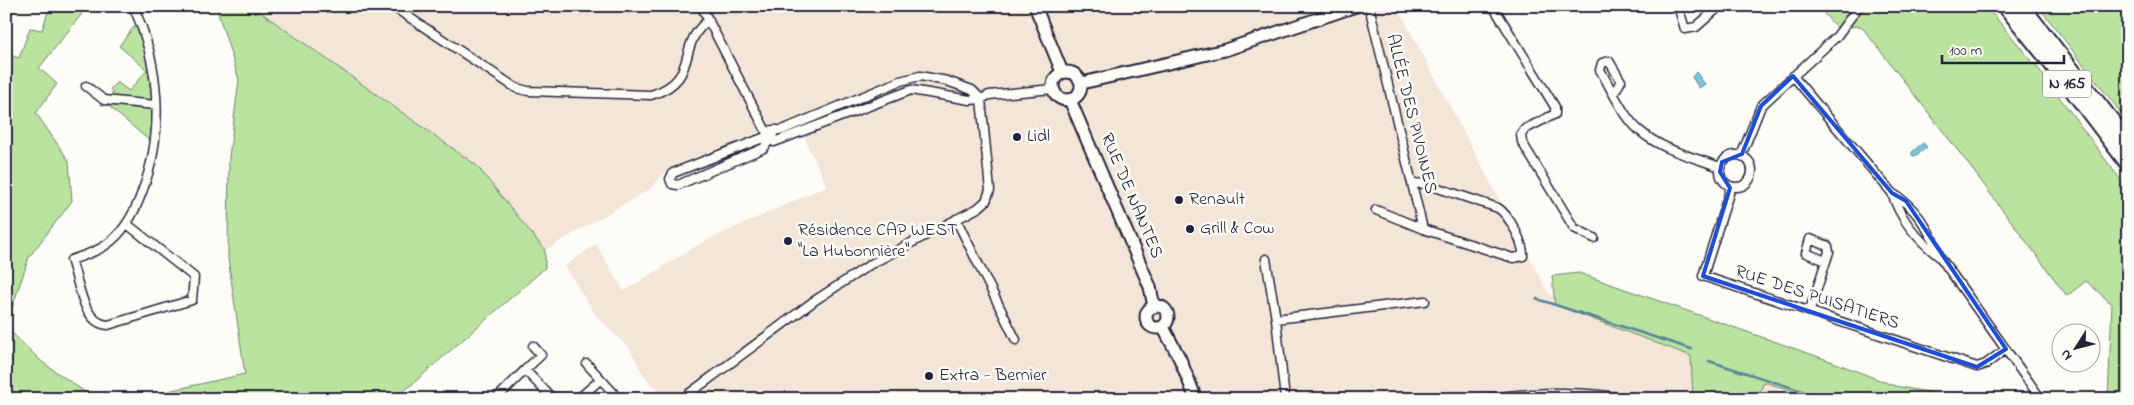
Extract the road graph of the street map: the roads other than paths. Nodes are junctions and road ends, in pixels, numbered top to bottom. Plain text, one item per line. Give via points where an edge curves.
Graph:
1 (133, 6) edge
2 (392, 6) edge
3 (701, 6) edge
4 (1035, 6) edge
5 (1356, 6) edge
6 (1369, 6) edge
7 (1493, 6) edge
8 (1678, 6) edge
9 (1720, 6) edge
10 (1859, 6) edge
11 (2004, 6) edge
12 (2022, 6) edge
13 (709, 20) junction
14 (1062, 72) junction
15 (1793, 76) junction
16 (941, 80) junction
17 (1082, 83) junction
18 (86, 86) dead end
19 (1053, 89) junction
20 (1614, 93) dead end
21 (938, 94) junction
22 (981, 99) junction
23 (1070, 100) junction
24 (156, 105) junction
25 (762, 123) junction
26 (776, 131) junction
27 (773, 139) junction
28 (2128, 142) edge
29 (1741, 156) junction
30 (2128, 164) edge
31 (1720, 167) junction
32 (1412, 183) junction
33 (1731, 187) junction
34 (1892, 193) junction
35 (1376, 210) dead end
36 (956, 220) junction
37 (127, 224) junction
38 (1423, 229) junction
39 (1594, 238) dead end
40 (1940, 256) junction
41 (1266, 259) dead end
42 (1826, 261) dead end
43 (1425, 301) dead end
44 (1810, 310) junction
45 (1276, 319) junction
46 (1016, 340) dead end
47 (533, 346) dead end
48 (2006, 349) junction
49 (587, 364) dead end
50 (525, 370) junction
51 (601, 379) junction
52 (618, 398) edge
53 (496, 399) edge
54 (553, 399) edge
55 (578, 399) edge
56 (682, 399) edge
57 (1196, 399) edge
58 (1285, 399) edge
59 (1480, 399) edge
60 (1627, 399) edge
61 (2041, 399) edge

1 - 24 street via 149,51
2 - 13 street via 504,82 528,91 651,95 665,90 684,72 692,38
3 - 13 street
4 - 14 main road
5 - 17 main road via 1225,50
6 - 32 street, ALLÉE DES PIVOINES
7 - 39 street via 1555,108 1554,114 1526,128 1521,135 1522,142 1574,228
8 - 9 street via 1685,29 1696,27
10 - 15 street via 1837,36
11 - 30 highway, N 165
12 - 28 highway, N 165
13 - 25 street
14 - 17 main road via 1074,73
14 - 19 main road via 1054,81
15 - 29 street via 1761,106
15 - 34 street
16 - 21 street via 947,90
16 - 21 street via 932,81 931,86
16 - 22 street via 972,90
16 - 26 street via 920,76 900,81
17 - 23 main road via 1078,96
18 - 24 street via 104,100
19 - 22 street via 989,95
19 - 23 main road via 1058,97
20 - 31 street via 1638,130 1664,147
21 - 22 street
21 - 27 street via 911,90
22 - 36 street via 990,190 986,201
23 - 57 main road, RUE DE NANTES via 1150,287 1154,307 1147,313 1148,322 1152,327 1163,327
24 - 37 street via 154,149 149,173
25 - 26 street
25 - 27 street
26 - 27 street
27 - 27 street via 673,173 672,184 678,185 764,148
29 - 31 street via 1730,156
29 - 33 street via 1752,166 1752,176 1746,185
31 - 33 street via 1721,177
32 - 38 street, ALLÉE DES PIVOINES
32 - 38 street via 1426,184 1502,211 1524,250 1523,256 1513,258
33 - 44 street, RUE DES PUISATIERS via 1703,276
34 - 40 street via 1897,209 1925,245
34 - 40 street via 1906,201 1932,236
35 - 38 street
36 - 46 street
36 - 56 street via 871,264 814,301
37 - 37 street via 194,277 195,287 191,302 101,325 88,316 72,260 107,244
40 - 48 street
41 - 45 street
42 - 44 street
43 - 45 street
44 - 48 street, RUE DES PUISATIERS via 1977,367
45 - 58 street
47 - 50 street via 541,355
48 - 61 street
49 - 51 street
50 - 53 street
50 - 54 street
51 - 52 street
51 - 55 street
59 - 60 street via 1562,391

